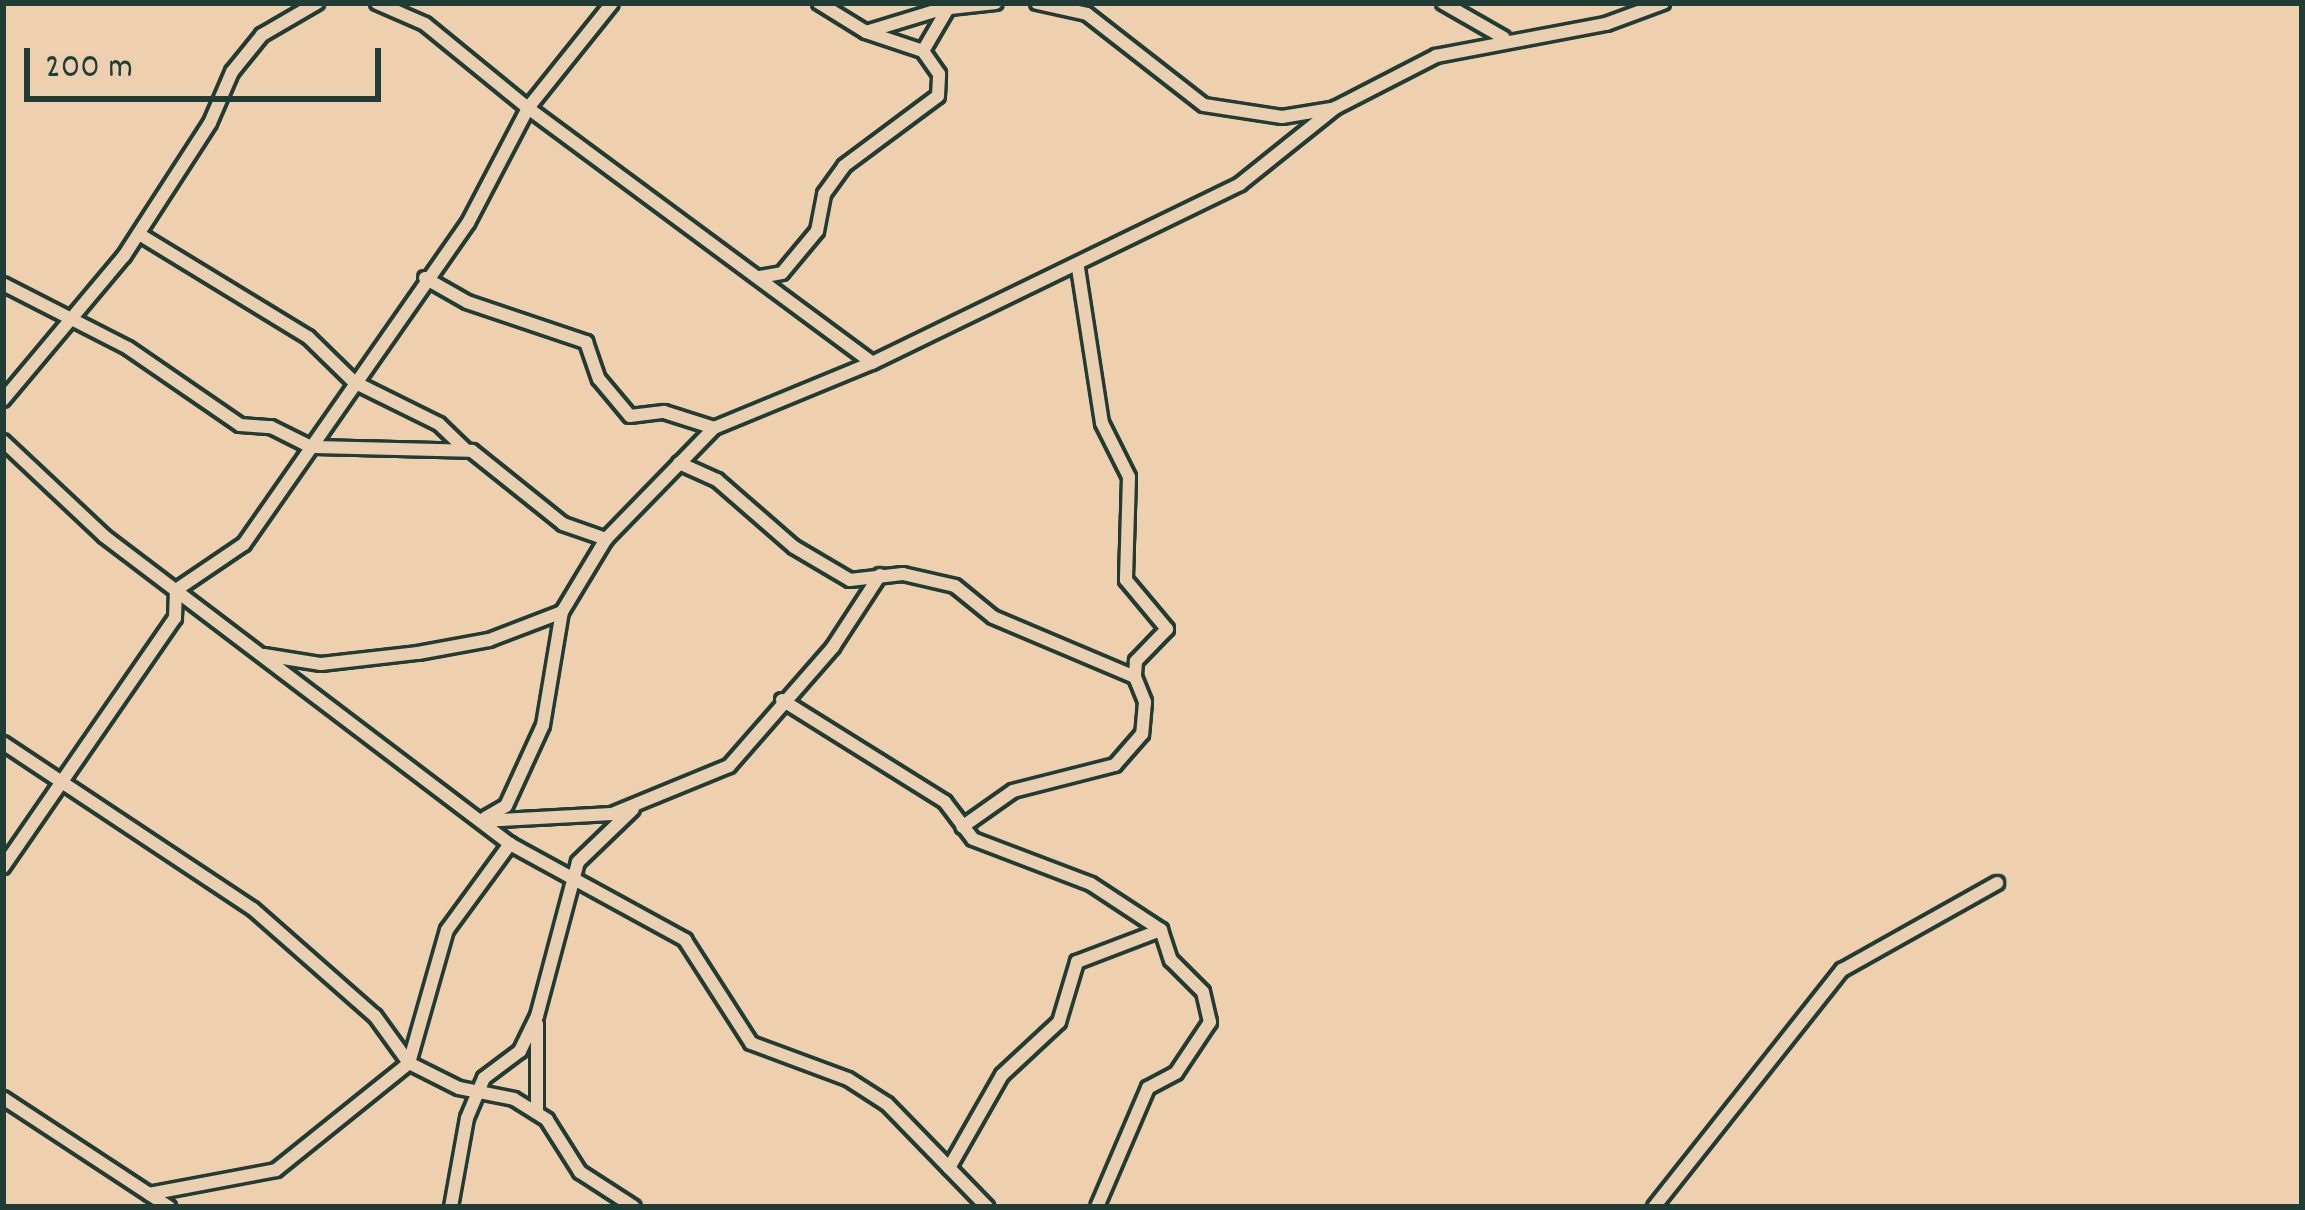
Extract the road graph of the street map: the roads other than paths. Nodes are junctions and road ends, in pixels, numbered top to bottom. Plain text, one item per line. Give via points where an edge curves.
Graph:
1 (317, 3) edge
2 (377, 3) edge
3 (612, 3) edge
4 (819, 3) edge
5 (996, 3) edge
6 (1037, 3) edge
7 (1443, 3) edge
8 (1664, 3) edge
9 (949, 6) edge
10 (866, 32) junction
11 (1505, 38) junction
12 (923, 51) junction
13 (528, 108) junction
14 (1336, 108) junction
15 (139, 234) junction
16 (1078, 268) junction
17 (760, 277) junction
18 (425, 278) junction
19 (3, 284) edge
20 (69, 322) junction
21 (872, 363) junction
22 (353, 382) junction
23 (3, 400) edge
24 (714, 428) junction
25 (3, 441) edge
26 (311, 447) junction
27 (467, 450) junction
28 (679, 464) junction
29 (606, 539) junction
30 (880, 574) junction
31 (176, 590) junction
32 (562, 612) junction
33 (261, 654) junction
34 (1135, 677) junction
35 (782, 700) junction
36 (3, 742) edge
37 (63, 781) junction
38 (641, 801) junction
39 (479, 821) junction
40 (962, 827) junction
41 (510, 844) junction
42 (3, 867) edge
43 (576, 878) junction
44 (1997, 884) dead end
45 (1160, 930) junction
46 (537, 1016) junction
47 (409, 1063) junction
48 (479, 1090) junction
49 (3, 1098) edge
50 (537, 1113) junction
51 (949, 1168) junction
52 (149, 1194) junction
53 (169, 1207) edge
54 (452, 1207) edge
55 (634, 1207) edge
56 (987, 1207) edge
57 (1097, 1207) edge
58 (1654, 1207) edge

1 - 15 street via 262,35 232,72 210,123
2 - 13 street via 425,24
3 - 13 street
4 - 10 street
5 - 9 street
6 - 14 street via 1087,14 1204,105 1231,115
7 - 11 street
8 - 11 street via 1606,24
9 - 10 street
9 - 12 street
10 - 12 street
11 - 14 street via 1436,56
12 - 17 street via 939,74 938,96 844,166 824,194 817,231 782,273
13 - 17 street
13 - 18 street via 504,165
14 - 16 street via 1240,184
15 - 20 street
15 - 22 street via 308,337
16 - 21 street
16 - 34 street via 1102,423 1129,477 1126,580 1167,629 1136,661
17 - 21 street
18 - 22 street
18 - 24 street via 467,302 586,342 599,379 631,416 664,412
19 - 20 street
20 - 23 street
20 - 26 street via 128,348 240,424
21 - 24 street
22 - 26 street
22 - 27 street via 439,424
24 - 28 street
25 - 31 street via 104,536
26 - 27 street
26 - 31 street via 244,544
27 - 29 street via 563,524
28 - 29 street
28 - 30 street via 718,480 794,547 850,580
29 - 32 street
30 - 34 street via 955,586 992,617
30 - 35 street via 832,647
31 - 33 street
31 - 37 street via 175,618
32 - 33 street via 489,640 418,653 320,664
32 - 39 street via 543,725 506,806
33 - 39 street
34 - 40 street via 1142,734 1115,765 1013,791
35 - 38 street via 729,766
35 - 40 street via 888,761 945,802
36 - 37 street
37 - 42 street
37 - 47 street via 302,948 375,1016
38 - 39 street via 578,819
38 - 43 street via 578,862
39 - 41 street
40 - 45 street via 973,839 1091,884
41 - 43 street
41 - 47 street via 446,930
43 - 46 street
43 - 51 street via 686,940 751,1043 848,1078 926,1136
44 - 58 street via 1842,970
45 - 51 street via 1077,962 1059,1022 1002,1075
45 - 57 street via 1171,960 1203,992 1210,1022 1176,1073 1148,1088
46 - 48 street via 520,1051
46 - 50 street
47 - 48 street
47 - 52 street via 276,1170
48 - 50 street
48 - 54 street
49 - 52 street
50 - 55 street via 580,1172
51 - 56 street
52 - 53 street

